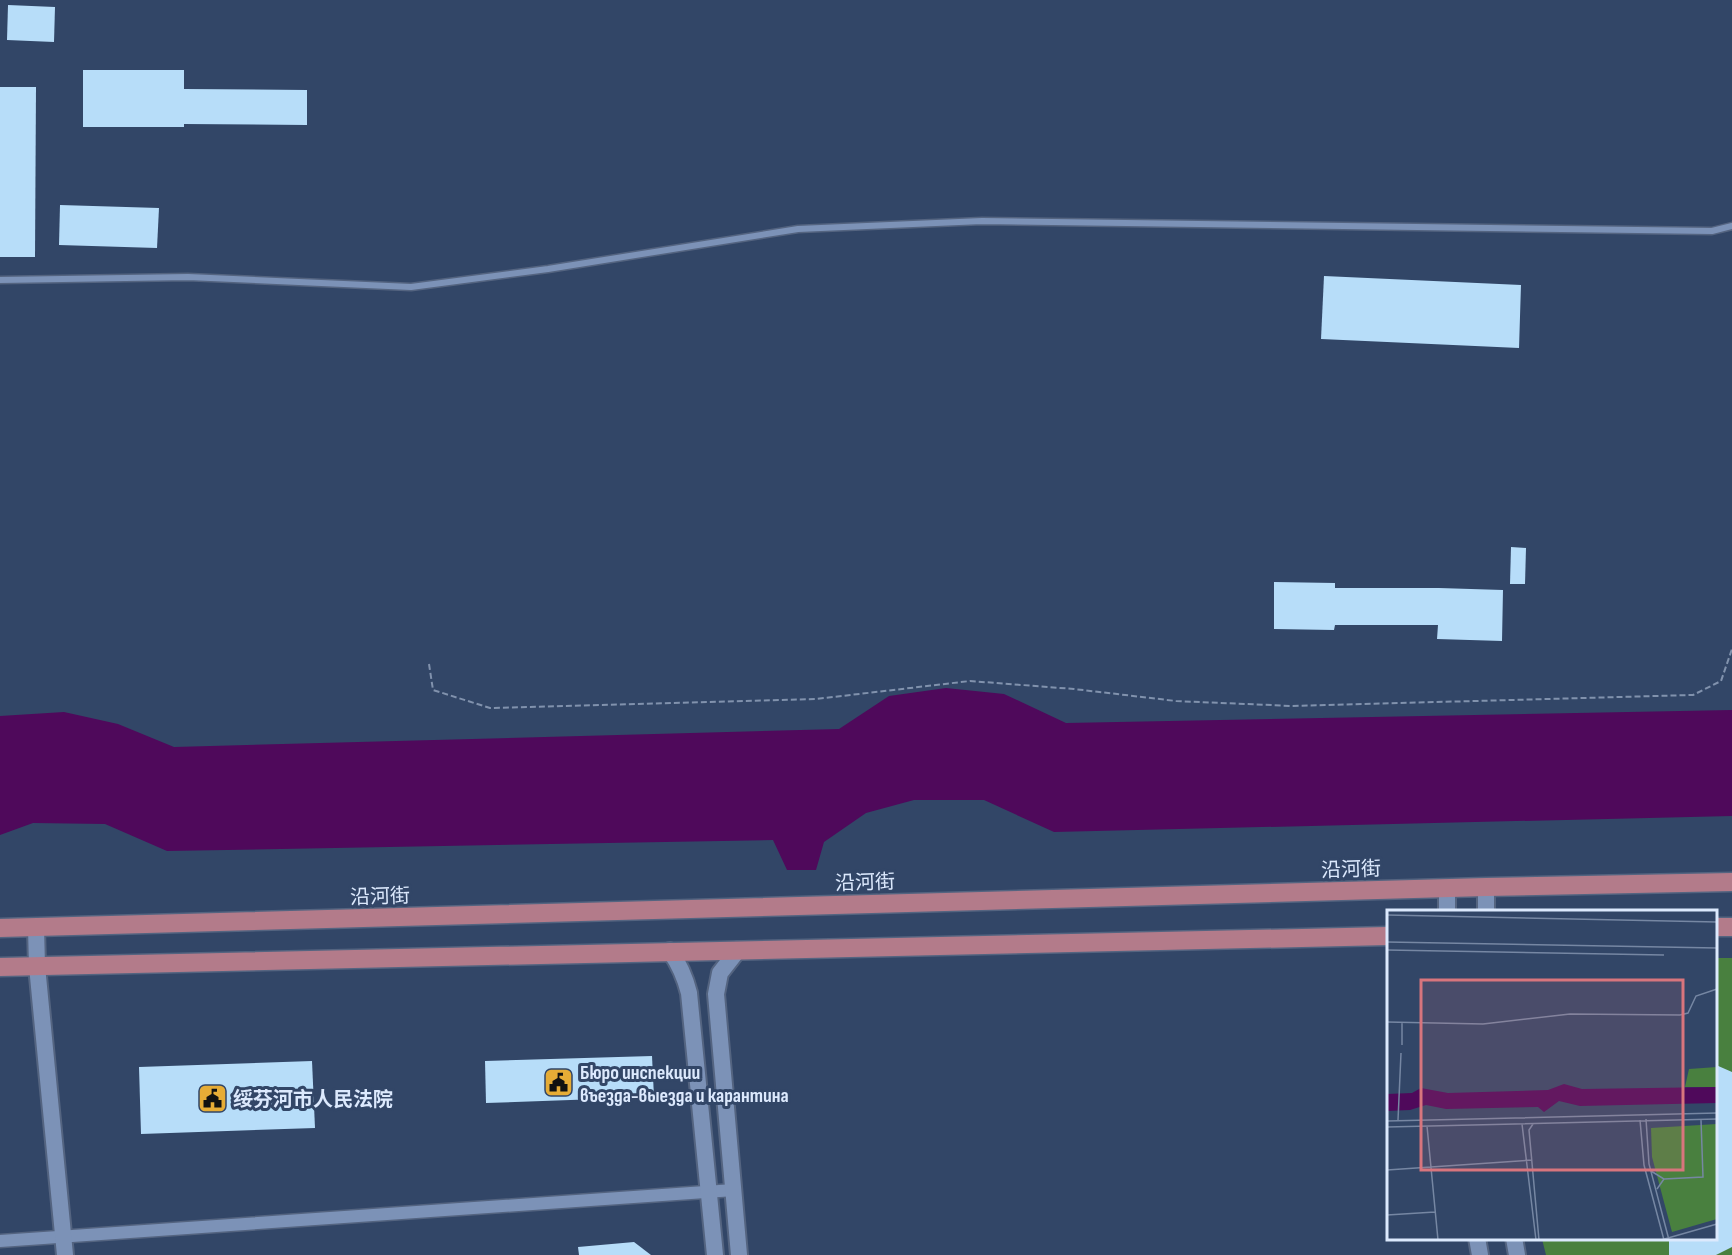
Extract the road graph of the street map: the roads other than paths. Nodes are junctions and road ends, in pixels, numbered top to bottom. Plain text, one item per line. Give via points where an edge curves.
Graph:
1 (1732, 226) edge
2 (0, 280) edge
3 (1732, 882) edge
4 (1486, 887) junction
5 (1447, 889) junction
6 (1447, 910) edge
7 (1486, 910) edge
8 (0, 928) edge
9 (36, 928) junction
10 (1387, 936) edge
11 (738, 950) junction
12 (670, 951) junction
13 (37, 966) junction
14 (0, 967) edge
15 (734, 1190) junction
16 (709, 1192) junction
17 (63, 1236) junction
18 (1477, 1240) edge
19 (1514, 1240) edge
20 (0, 1241) edge
21 (65, 1255) edge
22 (715, 1255) edge
23 (740, 1255) edge
24 (1480, 1255) edge
25 (1517, 1255) edge

1 - 2 lane via 1713,231 982,221 798,228 411,287 188,277
3 - 4 main road, 沿河街
4 - 5 main road, 沿河街
4 - 7 street
5 - 6 street
5 - 9 main road, 沿河街
8 - 9 main road, 沿河街
9 - 13 street
10 - 11 main road
11 - 12 main road
11 - 15 street via 720,973 716,994
12 - 13 main road
12 - 16 street via 689,993
13 - 14 main road
13 - 17 street
15 - 16 street
15 - 23 street
16 - 17 street
16 - 22 street
17 - 20 street
17 - 21 street
18 - 24 street
19 - 25 street

